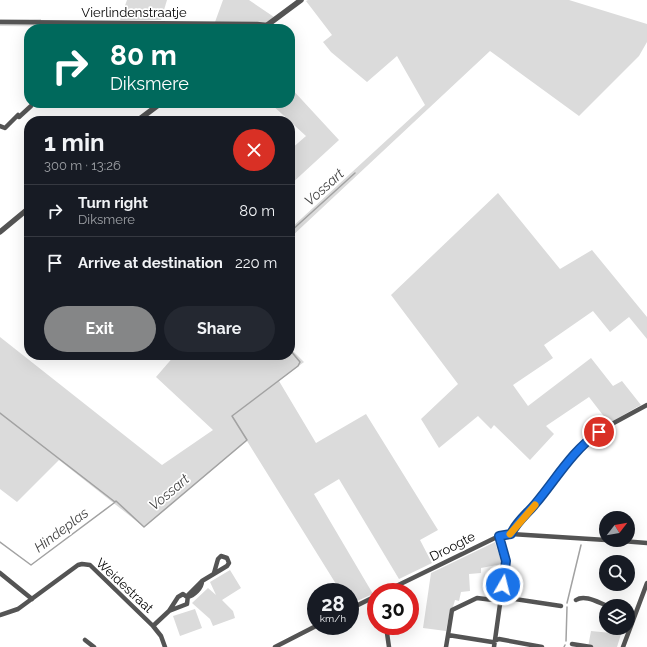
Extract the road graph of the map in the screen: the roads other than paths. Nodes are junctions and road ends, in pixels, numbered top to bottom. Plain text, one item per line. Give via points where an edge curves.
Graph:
1 (302, 0) edge
2 (0, 22) edge
3 (250, 24) edge
4 (268, 24) edge
5 (29, 108) edge
6 (155, 108) edge
7 (144, 116) edge
8 (0, 126) edge
9 (24, 212) edge
10 (0, 232) edge
11 (647, 404) edge
12 (511, 534) junction
13 (499, 536) junction
14 (599, 540) edge
15 (635, 542) edge
16 (647, 543) edge
17 (0, 573) edge
18 (214, 573) dead end
19 (402, 583) edge
20 (647, 584) edge
21 (187, 597) junction
22 (32, 599) junction
23 (501, 599) junction
24 (576, 600) dead end
25 (599, 603) edge
26 (561, 606) dead end
27 (170, 611) junction
28 (635, 613) edge
29 (0, 615) edge
30 (153, 626) junction
31 (307, 630) edge
32 (387, 635) edge
33 (448, 635) junction
34 (627, 635) edge
35 (85, 640) dead end
36 (496, 640) junction
37 (572, 644) dead end
38 (94, 647) edge
39 (165, 647) edge
40 (274, 647) edge
41 (389, 647) edge
42 (446, 647) edge
43 (494, 647) edge
44 (542, 647) edge
45 (591, 647) edge
46 (623, 647) edge

1 - 4 street
2 - 3 street, Vierlindenstraatje
5 - 8 street via 5,128
6 - 7 street
9 - 10 street
11 - 12 street via 610,425 584,444
12 - 13 street, Droogte
12 - 14 street, Droogte
13 - 19 street, Droogte
13 - 23 street via 506,561
15 - 16 street
17 - 22 street
18 - 21 street via 202,581 193,595
20 - 28 street
21 - 27 street via 187,604
21 - 27 street via 180,594
22 - 29 street, Weidestraat via 12,612
22 - 30 street, Weidestraat via 78,566 86,564
23 - 26 street
23 - 33 street via 477,598 452,610
23 - 36 street
24 - 25 street via 585,598
27 - 30 street
30 - 39 street, Weidestraat
31 - 40 street
32 - 41 street
33 - 36 street via 492,642
33 - 42 street
34 - 46 street
35 - 38 street
36 - 43 street
36 - 44 street
37 - 45 street

